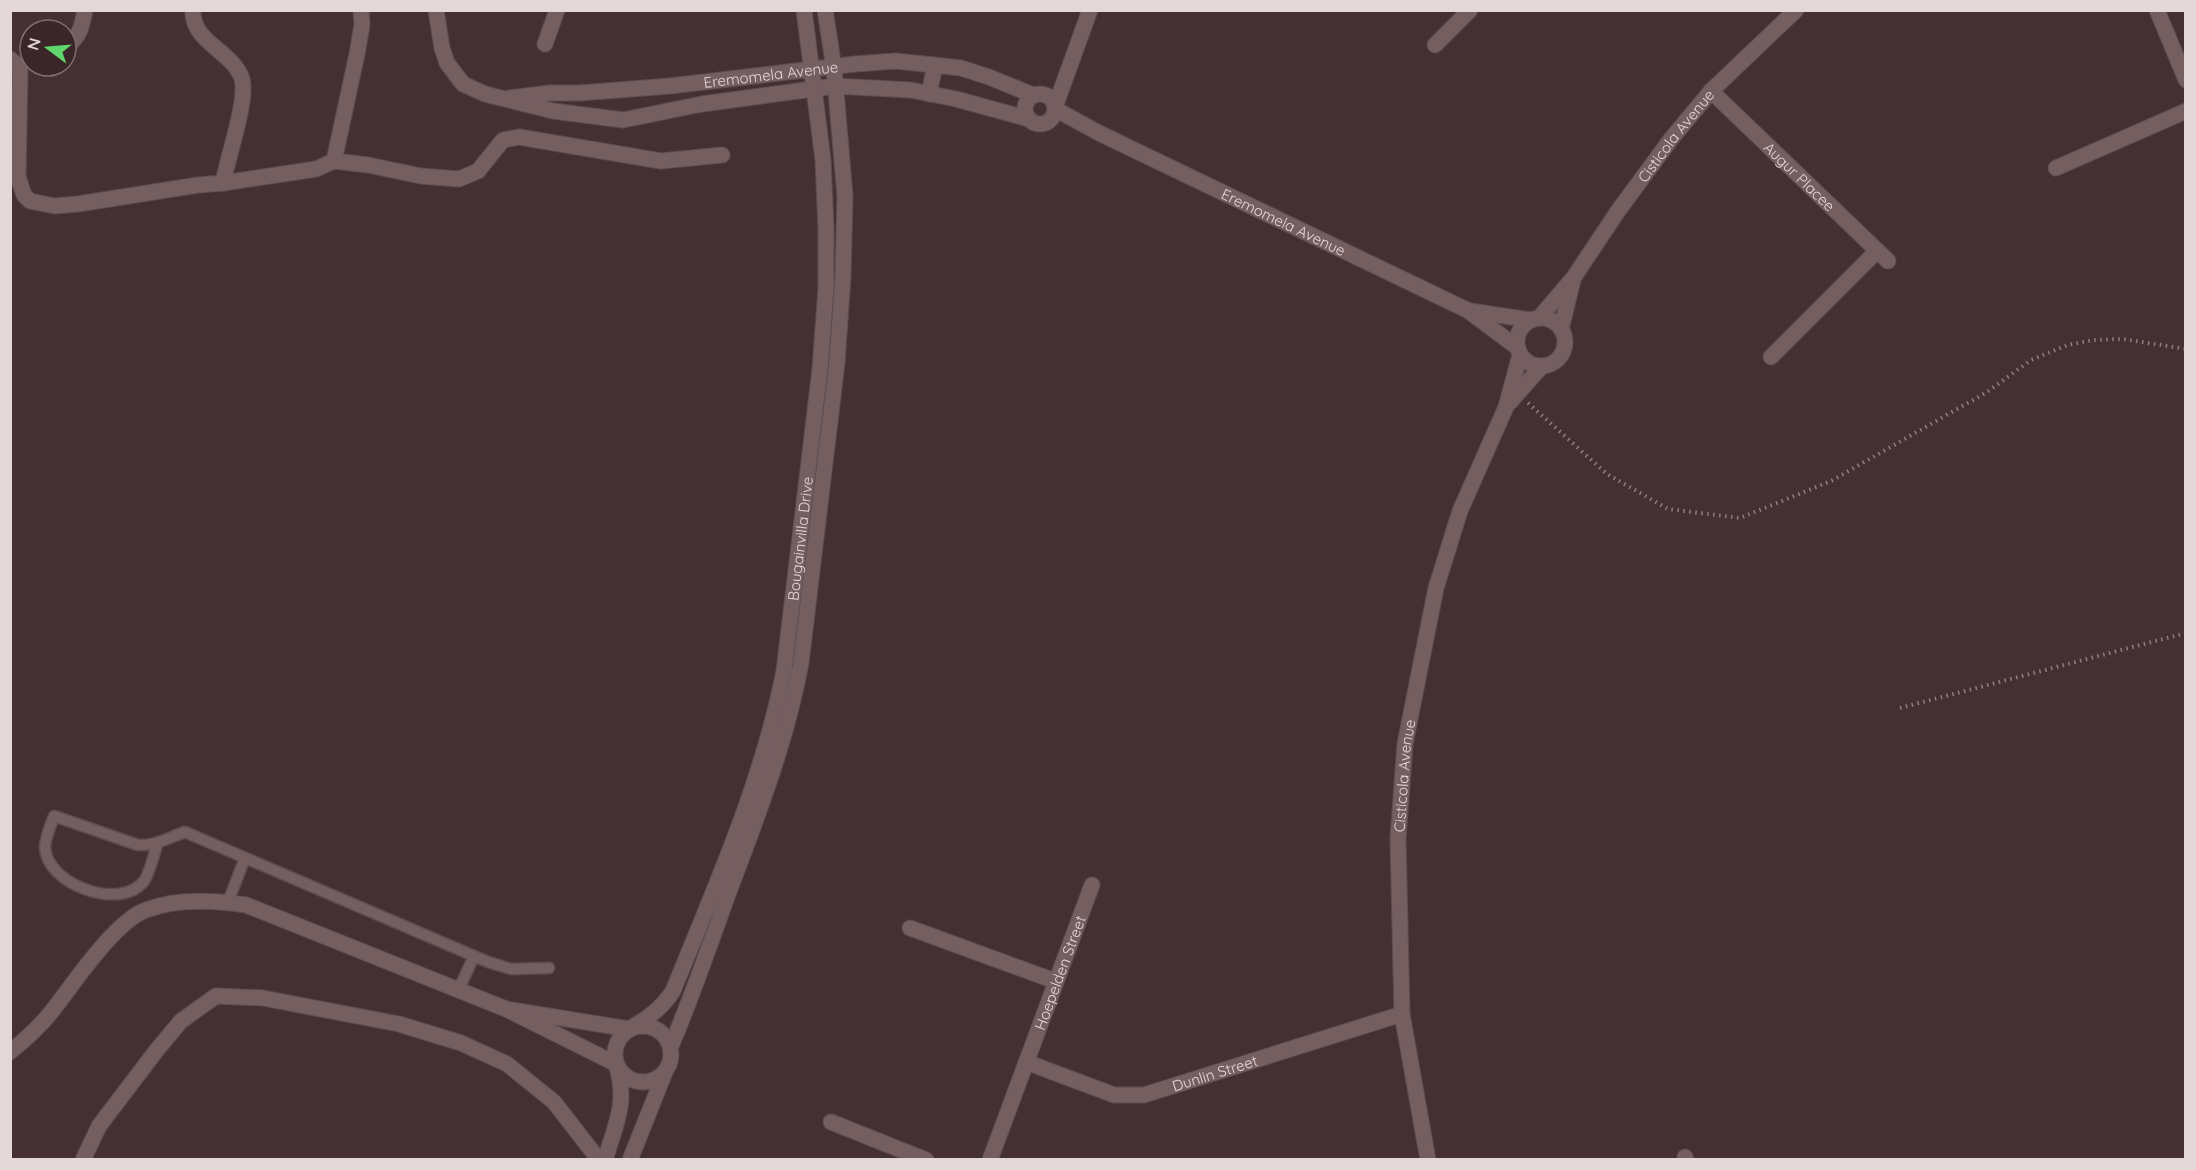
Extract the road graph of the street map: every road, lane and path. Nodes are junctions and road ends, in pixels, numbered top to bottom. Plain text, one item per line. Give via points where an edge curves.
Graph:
1 (86, 10) edge
2 (193, 10) edge
3 (361, 10) edge
4 (436, 10) edge
5 (557, 10) edge
6 (804, 10) edge
7 (825, 10) edge
8 (1090, 10) edge
9 (1470, 10) edge
10 (1796, 10) edge
11 (2157, 10) edge
12 (78, 36) edge
13 (546, 44) dead end
14 (1435, 45) dead end
15 (935, 65) junction
16 (1068, 66) junction
17 (834, 68) junction
18 (812, 70) junction
19 (20, 78) edge
20 (2186, 80) edge
21 (835, 86) junction
22 (814, 89) junction
23 (1711, 92) junction
24 (929, 94) junction
25 (1036, 94) junction
26 (504, 98) junction
27 (1054, 108) junction
28 (2186, 111) edge
29 (1036, 121) junction
30 (1099, 133) junction
31 (722, 155) dead end
32 (334, 162) junction
33 (2056, 168) dead end
34 (223, 183) junction
35 (1574, 277) junction
36 (1467, 310) junction
37 (1535, 319) junction
38 (1561, 329) junction
39 (2186, 349) edge
40 (1519, 351) junction
41 (1771, 357) dead end
42 (1541, 367) junction
43 (1517, 394) junction
44 (1506, 407) junction
45 (2186, 633) edge
46 (1900, 708) dead end
47 (158, 842) junction
48 (245, 858) junction
49 (1092, 885) dead end
50 (228, 902) junction
51 (910, 928) dead end
52 (474, 956) junction
53 (549, 968) dead end
54 (1055, 981) junction
55 (458, 991) junction
56 (506, 1009) junction
57 (1402, 1014) junction
58 (628, 1029) junction
59 (671, 1046) junction
60 (10, 1052) edge
61 (1026, 1062) junction
62 (616, 1064) junction
63 (667, 1070) junction
64 (831, 1122) dead end
65 (83, 1160) edge
66 (599, 1160) edge
67 (605, 1160) edge
68 (630, 1160) edge
69 (926, 1160) edge
70 (990, 1160) edge
71 (1428, 1160) edge

1 - 12 street
2 - 34 street via 195,27 231,62 242,79 243,96
3 - 32 street via 357,54
4 - 26 street, Eremomela Avenue via 442,48 453,72 472,89
5 - 13 street
6 - 18 street, Bougainvilla Drive
7 - 17 street, Bougainvilla Drive
8 - 16 street
9 - 14 street
10 - 23 street, Cisticola Avenue
11 - 20 street
15 - 17 street, Eremomela Avenue via 896,61
15 - 24 street
15 - 25 street, Eremomela Avenue via 989,76
16 - 25 street
16 - 27 street
17 - 18 street, Eremomela Avenue
17 - 21 street, Bougainvilla Drive
18 - 22 street, Bougainvilla Drive
18 - 26 street, Eremomela Avenue via 670,86
19 - 34 street via 18,177 30,201 55,206 78,204
21 - 22 street, Eremomela Avenue
21 - 24 street, Eremomela Avenue
21 - 59 street, Bougainvilla Drive via 845,196 843,276 837,363 794,703 750,838
22 - 26 street, Eremomela Avenue via 702,104 623,120 553,111
22 - 58 street, Bougainvilla Drive via 823,160 826,288 820,369 776,710 732,844 673,991 651,1016
23 - 35 street, Cisticola Avenue via 1618,210
23 - 41 street, Augur Placee via 1882,256
24 - 29 street, Eremomela Avenue
25 - 27 street via 1046,95
25 - 29 street via 1027,102 1025,111
27 - 29 street via 1049,120
27 - 30 street, Eremomela Avenue
28 - 33 street
29 - 30 street, Eremomela Avenue
30 - 36 street, Eremomela Avenue
31 - 32 street via 661,161 519,137 503,140 478,171 459,179
32 - 34 street via 316,170
35 - 37 street, Cisticola Avenue
35 - 38 street, Cisticola Avenue
36 - 37 street, Eremomela Avenue
36 - 40 street, Eremomela Avenue
37 - 38 street via 1555,323
37 - 40 street via 1519,332
38 - 42 street via 1565,337 1562,354 1557,361
39 - 43 path via 2123,339 2068,345 2031,360 1987,392 1831,481 1740,518 1668,509 1607,474
40 - 42 street via 1533,365
40 - 44 street, Cisticola Avenue
42 - 43 street, Cisticola Avenue
43 - 44 street, Cisticola Avenue
44 - 57 street, Cisticola Avenue via 1460,511 1436,588 1405,744 1398,838
45 - 46 path
47 - 47 lane via 138,845 54,816 45,847 62,878 107,896 129,893 144,881
47 - 48 lane via 184,832
48 - 50 lane
48 - 52 lane
49 - 54 street, Hoepelden Street
50 - 55 street via 246,905
50 - 60 street via 180,902 146,910 130,919 50,1013
51 - 54 street
52 - 53 lane via 511,969
52 - 55 lane
54 - 61 street, Hoepelden Street
55 - 56 street
56 - 58 street
56 - 62 street
57 - 61 street, Dunlin Street via 1144,1095 1114,1095
57 - 71 street, Cisticola Avenue
58 - 59 street via 654,1028
58 - 62 street via 616,1044
59 - 63 street, Bougainvilla Drive
61 - 70 street, Hoepelden Street
62 - 63 street via 621,1073 636,1082 653,1081
62 - 67 street via 622,1096
63 - 68 street, Bougainvilla Drive
64 - 69 street
65 - 66 street via 99,1126 156,1051 181,1021 216,996 263,998 399,1024 461,1043 507,1064 554,1102

